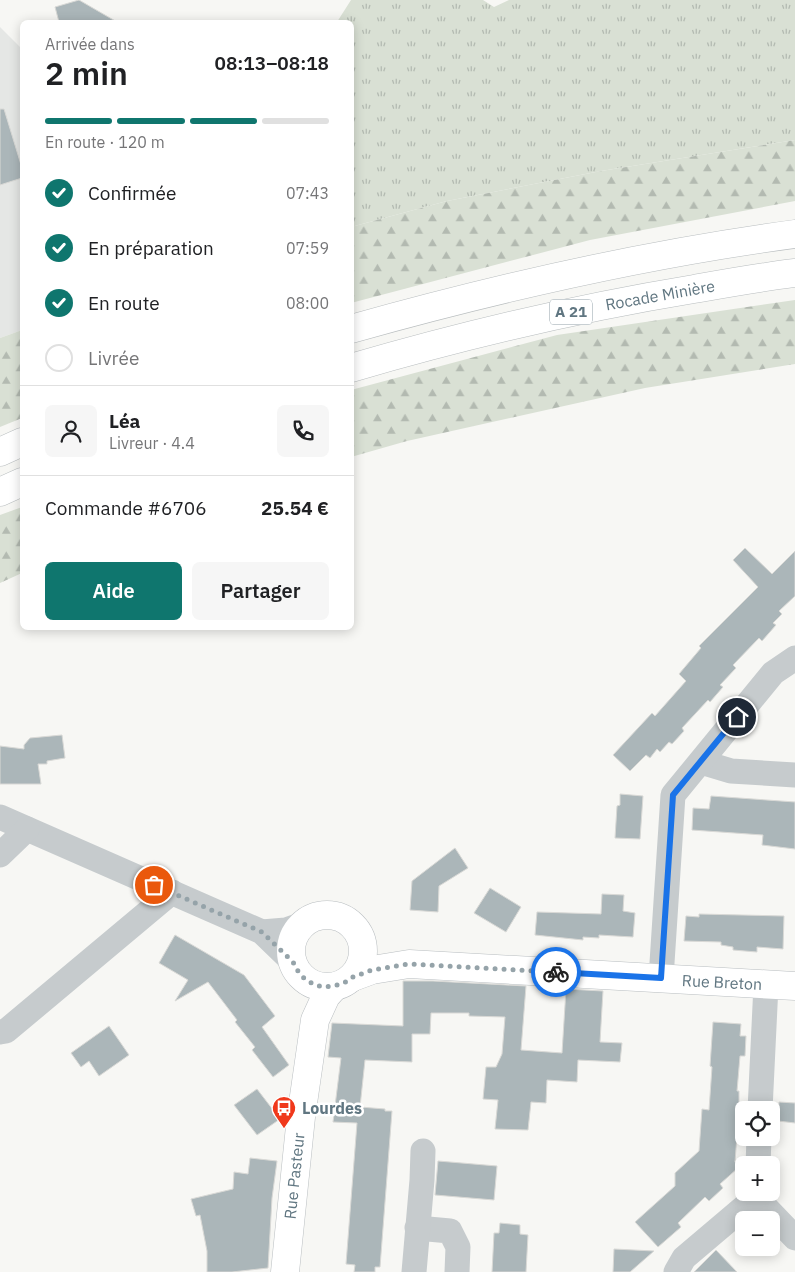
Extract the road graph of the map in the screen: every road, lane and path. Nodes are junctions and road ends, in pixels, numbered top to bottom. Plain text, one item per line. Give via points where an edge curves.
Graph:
1 (795, 234) edge
2 (795, 273) edge
3 (795, 290) edge
4 (635, 299) junction
5 (354, 327) edge
6 (354, 367) edge
7 (20, 443) edge
8 (0, 452) edge
9 (20, 483) edge
10 (0, 492) edge
11 (795, 658) edge
12 (701, 762) junction
13 (795, 775) edge
14 (0, 817) edge
15 (27, 829) junction
16 (0, 855) edge
17 (172, 892) junction
18 (303, 924) junction
19 (262, 932) junction
20 (359, 932) junction
21 (409, 964) junction
22 (298, 970) junction
23 (661, 978) junction
24 (343, 982) junction
25 (766, 985) junction
26 (795, 986) edge
27 (315, 1020) junction
28 (0, 1032) edge
29 (760, 1101) edge
30 (423, 1151) dead end
31 (749, 1201) edge
32 (761, 1201) edge
33 (417, 1228) junction
34 (795, 1238) edge
35 (285, 1272) edge
36 (414, 1272) edge
37 (457, 1272) edge
38 (676, 1272) edge

1 - 5 main road, A 21 via 592,269 475,295
2 - 4 main road, Rocade Minière / A 21
3 - 4 main road via 710,299
4 - 6 main road, Rocade Minière / A 21 via 522,322
7 - 8 main road
9 - 10 main road
11 - 12 street via 773,673
12 - 13 street via 731,771
12 - 23 street via 673,795
14 - 15 street
15 - 16 street
15 - 17 street
17 - 19 street
17 - 28 street via 6,1031
18 - 19 street via 286,930
18 - 20 main road via 314,917 333,916 350,923
18 - 22 main road via 291,948
19 - 22 street
20 - 21 main road, Rue Breton
20 - 24 main road via 363,944 360,967
21 - 23 main road, Rue Breton
21 - 24 main road, Rue Breton via 372,970
22 - 24 main road via 313,984 323,987
22 - 27 main road, Rue Pasteur
23 - 25 main road, Rue Breton
24 - 27 main road, Rue Pasteur via 326,996
25 - 26 main road, Rue Breton
25 - 29 street
27 - 35 main road, Rue Pasteur via 299,1133
30 - 33 street
31 - 38 street via 684,1258
32 - 34 street
33 - 36 street
33 - 37 street via 450,1231 458,1247

